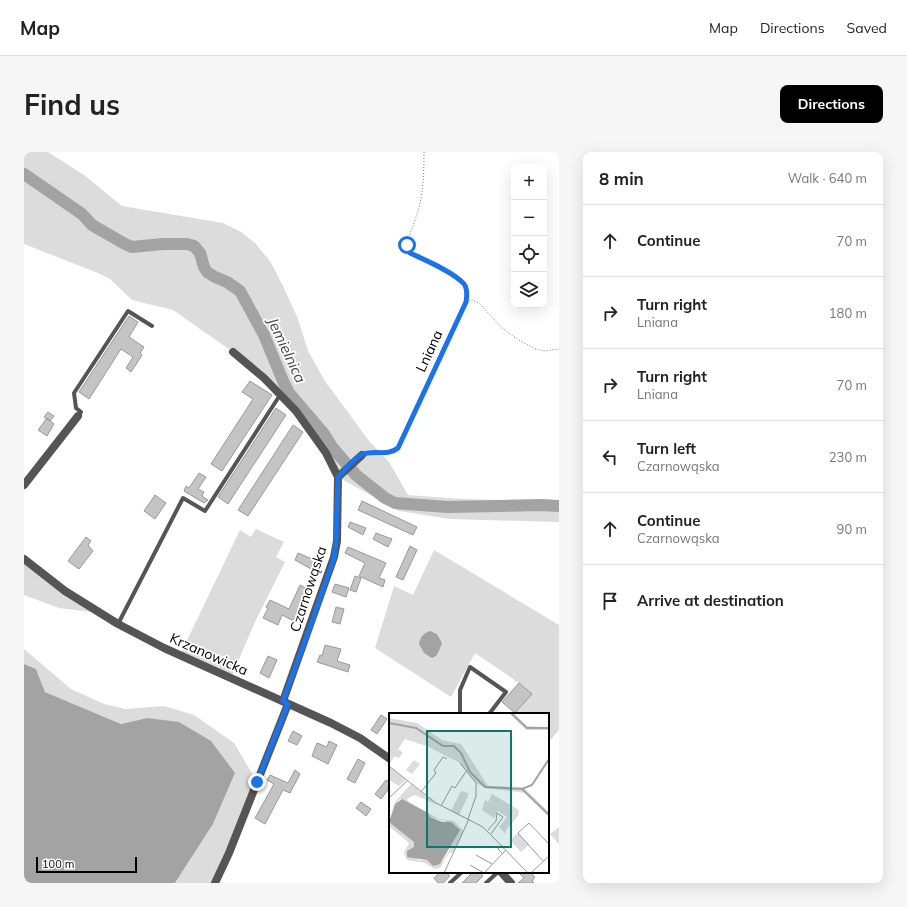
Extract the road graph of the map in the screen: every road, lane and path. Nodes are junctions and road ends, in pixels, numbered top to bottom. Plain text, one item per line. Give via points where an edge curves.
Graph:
1 (424, 152) edge
2 (466, 302) junction
3 (152, 326) dead end
4 (559, 349) edge
5 (233, 352) dead end
6 (280, 395) junction
7 (78, 416) joint
8 (362, 455) joint
9 (338, 477) junction
10 (24, 486) edge
11 (24, 559) edge
12 (118, 624) junction
13 (286, 702) junction
14 (460, 713) edge
15 (490, 713) edge
16 (389, 758) edge
17 (461, 873) edge
18 (497, 873) edge
19 (502, 873) edge
20 (215, 883) edge
21 (450, 883) edge
22 (486, 883) edge
23 (511, 883) edge

1 - 2 path via 421,201 408,240 408,250 443,269 465,285
2 - 4 path via 472,300 479,303 500,327 535,349
2 - 8 path, Lniana via 398,448 388,453
3 - 7 lane via 128,311 74,394 76,408 81,412
5 - 6 street, Czarnowąska
6 - 9 street, Czarnowąska via 296,411 326,453
6 - 12 lane via 205,511 183,498
7 - 10 street
8 - 9 street
9 - 13 street, Czarnowąska via 334,558
11 - 12 street, Krzanowicka via 65,591
12 - 13 street, Krzanowicka via 164,648
13 - 16 street, Krzanowicka via 347,731
13 - 20 street, Czarnowąska via 247,811
14 - 15 lane via 460,690 470,667 506,692
17 - 21 lane
18 - 22 lane
19 - 23 street

